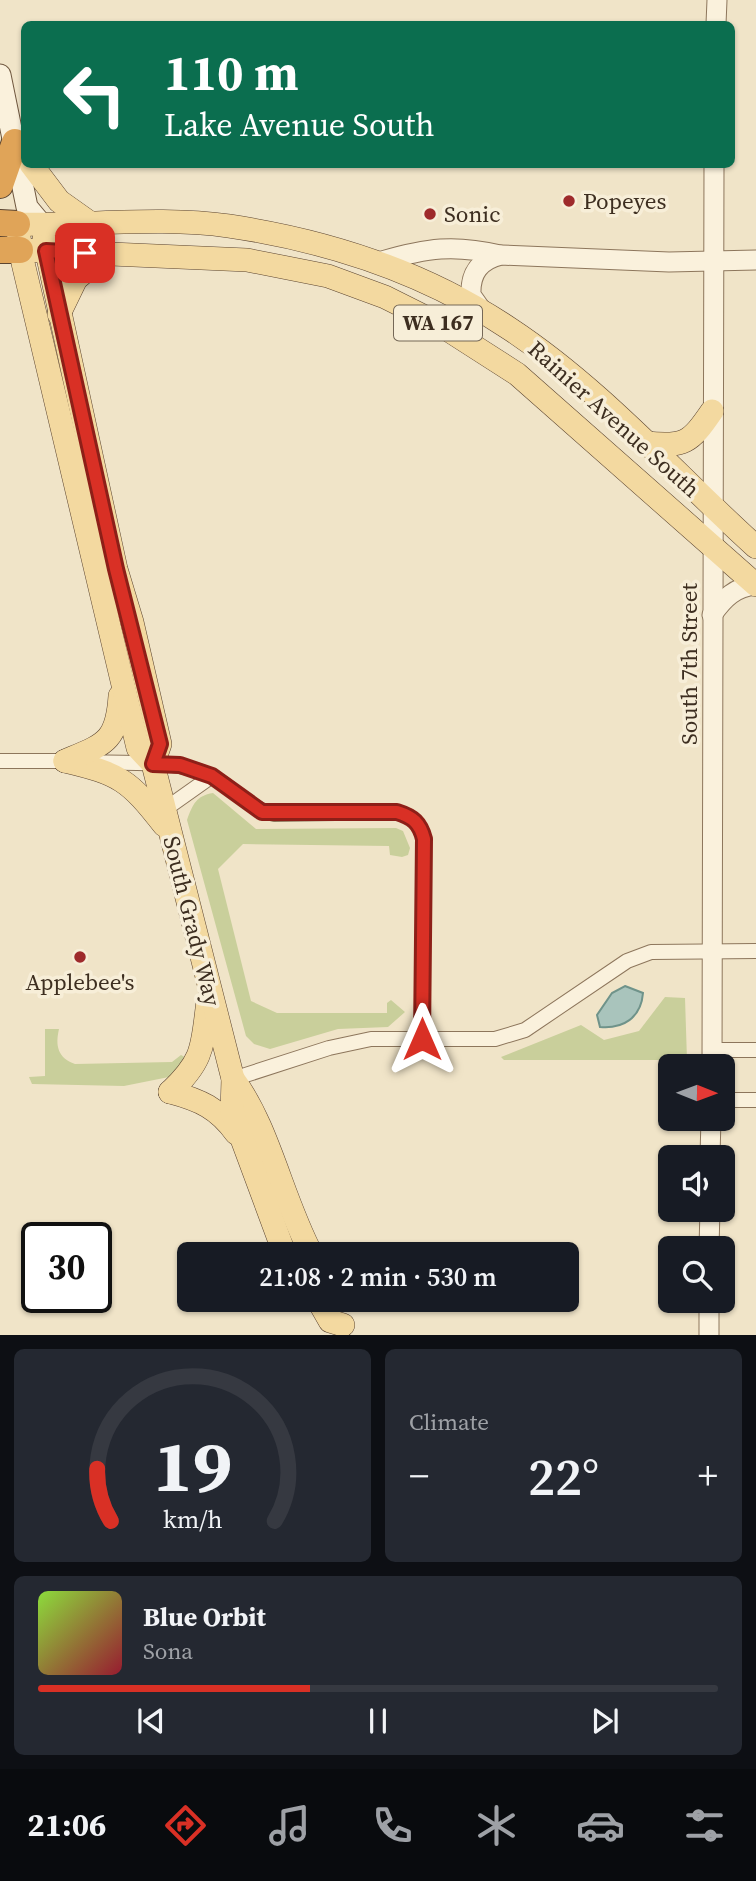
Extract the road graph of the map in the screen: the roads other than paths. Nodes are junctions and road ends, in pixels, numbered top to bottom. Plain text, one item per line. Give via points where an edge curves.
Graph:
1 (717, 0) edge
2 (716, 21) edge
3 (0, 75) edge
4 (20, 149) edge
5 (35, 168) edge
6 (714, 168) edge
7 (0, 185) edge
8 (22, 220) edge
9 (90, 223) junction
10 (22, 250) edge
11 (107, 253) junction
12 (502, 255) junction
13 (756, 260) edge
14 (382, 261) junction
15 (712, 261) junction
16 (483, 312) junction
17 (59, 314) junction
18 (712, 411) junction
19 (646, 443) junction
20 (713, 508) junction
21 (713, 546) junction
22 (756, 547) edge
23 (756, 585) edge
24 (712, 615) junction
25 (121, 675) junction
26 (0, 761) edge
27 (65, 761) junction
28 (153, 764) junction
29 (212, 776) junction
30 (166, 821) junction
31 (715, 950) junction
32 (756, 951) edge
33 (209, 987) junction
34 (422, 1039) junction
35 (756, 1050) edge
36 (712, 1054) edge
37 (734, 1054) edge
38 (233, 1079) junction
39 (735, 1100) edge
40 (756, 1100) edge
41 (243, 1142) junction
42 (280, 1242) edge
43 (305, 1242) edge
44 (315, 1312) edge
45 (325, 1312) edge
46 (332, 1312) edge
47 (709, 1313) edge
48 (332, 1333) edge
49 (709, 1335) edge

1 - 2 street
3 - 4 main road
4 - 7 highway
4 - 8 main road
5 - 9 main road via 59,201
6 - 15 street, South 7th Street
8 - 9 main road, Rainier Avenue South / WA 167
8 - 10 main road, South Grady Way
9 - 14 main road, Rainier Avenue South / WA 167 via 228,226
10 - 11 main road, Rainier Avenue South / WA 167
10 - 17 main road, South Grady Way
10 - 25 main road, South Grady Way
11 - 17 main road via 76,279
11 - 21 main road, Rainier Avenue South / WA 167 via 292,266 415,311 517,374
12 - 14 street via 432,247
12 - 15 street
12 - 16 street via 485,260 474,274 471,295
13 - 15 street
14 - 16 main road, Rainier Avenue South / WA 167
15 - 18 street, South 7th Street
16 - 19 main road, Rainier Avenue South / WA 167 via 571,375
17 - 28 main road, South Grady Way via 160,744
18 - 19 main road via 691,439 669,445
18 - 20 street, South 7th Street
19 - 20 main road, Rainier Avenue South / WA 167
20 - 21 street, South 7th Street
20 - 22 main road, Rainier Avenue South / WA 167
21 - 23 main road, Rainier Avenue South / WA 167
21 - 24 street, South 7th Street
23 - 24 street via 725,597
24 - 31 street, South 7th Street
25 - 27 main road via 114,734 102,746
25 - 28 main road, South Grady Way via 138,747
26 - 27 street
27 - 28 street
27 - 30 main road via 107,771 124,781
28 - 29 street via 180,765
28 - 30 main road, South Grady Way
29 - 30 street
29 - 34 street via 262,812 397,812 421,827
30 - 33 main road, South Grady Way
31 - 32 street
31 - 34 street via 651,952 627,961 526,1030 495,1039
31 - 36 street, South 7th Street
33 - 38 main road, South Grady Way
33 - 41 main road via 200,1055 170,1092 215,1109
34 - 38 street via 360,1042
35 - 37 street
38 - 41 main road, South Grady Way via 232,1112
38 - 43 main road, South Grady Way via 251,1102
39 - 40 street
41 - 42 main road, South Grady Way
44 - 48 main road
45 - 48 main road
46 - 48 main road
47 - 49 street

